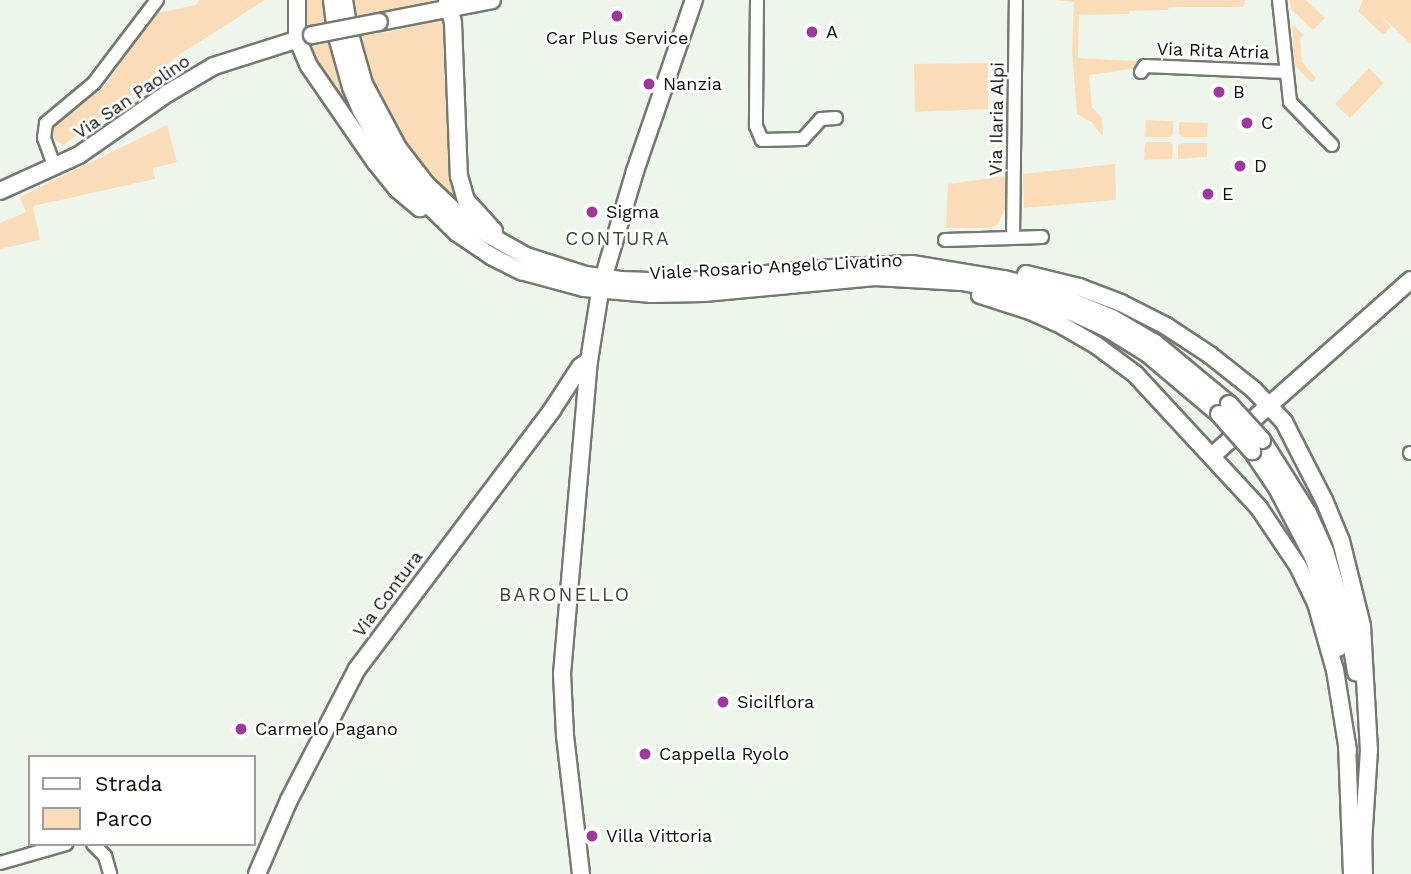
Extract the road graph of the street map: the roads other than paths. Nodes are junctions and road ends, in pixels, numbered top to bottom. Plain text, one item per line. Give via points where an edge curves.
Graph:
1 (157, 0) edge
2 (297, 0) edge
3 (332, 0) edge
4 (344, 0) edge
5 (492, 0) edge
6 (694, 0) edge
7 (757, 0) edge
8 (1016, 0) edge
9 (1279, 0) edge
10 (448, 4) edge
11 (304, 36) junction
12 (1142, 72) dead end
13 (1286, 72) junction
14 (835, 118) dead end
15 (1332, 145) dead end
16 (55, 168) junction
17 (0, 191) edge
18 (457, 233) junction
19 (1042, 237) dead end
20 (1013, 238) junction
21 (945, 240) dead end
22 (526, 256) junction
23 (606, 269) dead end
24 (912, 272) junction
25 (1411, 280) edge
26 (599, 298) dead end
27 (589, 361) junction
28 (1269, 405) junction
29 (1257, 445) junction
30 (1213, 455) junction
31 (1348, 751) junction
32 (1363, 842) junction
33 (59, 846) edge
34 (95, 846) edge
35 (0, 863) edge
36 (110, 874) edge
37 (257, 874) edge
38 (581, 874) edge
39 (1352, 874) edge
40 (1364, 874) edge

1 - 16 street via 94,83 46,123 44,138
2 - 11 street
3 - 18 street, Viale Rosario Angelo Livatino via 344,64 361,111 406,181
4 - 22 street, Viale Rosario Angelo Livatino via 364,84 398,148 426,184 466,222
5 - 10 street, Via San Paolino
6 - 23 street
7 - 14 street via 756,126 762,140 803,139 821,119
8 - 20 street, Via Ilaria Alpi
9 - 13 street
10 - 11 street, Via San Paolino, bridge
10 - 22 street via 453,23 456,156 462,191 486,225
11 - 16 street, Via San Paolino via 230,59 190,79 102,142
11 - 18 street via 309,66 397,189
12 - 13 street, Via Rita Atria via 1145,66
13 - 15 street via 1290,102
16 - 17 street, Via San Paolino
18 - 24 street, Viale Rosario Angelo Livatino via 521,271 619,292 678,295
19 - 20 street
20 - 21 street
22 - 24 street, Viale Rosario Angelo Livatino via 586,275 652,282
24 - 28 street via 965,264 1079,287 1166,326 1210,355
24 - 29 street, Viale Rosario Angelo Livatino, bridge via 1024,296 1106,328 1224,409
24 - 30 street via 1030,311 1096,345 1135,374
25 - 28 street
26 - 27 street
27 - 37 street, Via Contura via 580,367 357,668 289,800
27 - 38 street via 562,674
28 - 30 street
28 - 32 street via 1284,422 1324,500 1362,626 1369,750
29 - 31 street via 1297,522 1327,597 1343,668
29 - 32 street via 1308,513 1349,630 1360,702
30 - 31 street via 1259,508 1298,566 1316,603 1335,670
31 - 39 street
32 - 40 street
33 - 35 street
34 - 36 street via 105,856

